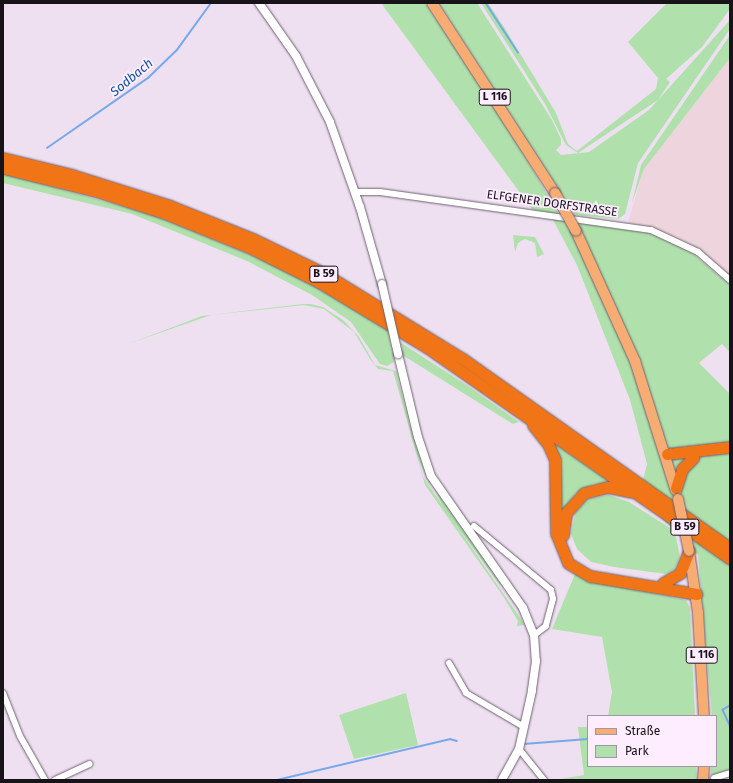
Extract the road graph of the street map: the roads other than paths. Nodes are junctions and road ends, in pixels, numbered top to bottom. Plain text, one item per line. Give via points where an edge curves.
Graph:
1 (259, 3) edge
2 (432, 3) edge
3 (3, 158) edge
4 (3, 168) edge
5 (356, 192) junction
6 (730, 280) edge
7 (524, 415) junction
8 (730, 447) edge
9 (730, 453) edge
10 (668, 457) junction
11 (693, 458) junction
12 (677, 494) junction
13 (640, 495) junction
14 (689, 519) junction
15 (474, 526) dead end
16 (730, 541) edge
17 (730, 548) edge
18 (689, 551) junction
19 (730, 559) edge
20 (663, 583) junction
21 (695, 591) junction
22 (533, 634) junction
23 (449, 663) dead end
24 (3, 694) edge
25 (704, 715) edge
26 (524, 727) junction
27 (519, 749) junction
28 (89, 764) dead end
29 (704, 767) edge
30 (730, 773) edge
31 (714, 778) dead end
32 (45, 780) edge
33 (55, 780) edge
34 (502, 780) edge
35 (544, 780) edge
36 (704, 780) edge

1 - 5 street via 292,49 314,89
2 - 10 main road, L 116, bridge via 555,193 576,231 625,336
3 - 14 highway, B 59 via 87,179 168,205 246,236 323,273 463,359
4 - 7 highway, B 59 via 135,203 271,257 384,320
5 - 6 street, ELFGENER DORFSTRASSE via 380,192 651,230 692,248
5 - 22 street, bridge via 431,476 523,608
7 - 13 highway, B 59
7 - 21 highway via 548,444 555,460 556,533 568,562 590,576
8 - 10 highway
9 - 11 highway
10 - 11 highway
10 - 12 main road, L 116
11 - 12 highway via 682,469
12 - 18 main road, L 116, bridge
13 - 19 highway, B 59
13 - 20 highway via 608,487 584,493 566,513 565,544 572,558 588,569
14 - 16 highway
14 - 17 highway, B 59
15 - 22 street via 551,590 553,599 546,626
18 - 20 highway via 680,573
18 - 21 main road, L 116
20 - 21 highway
21 - 25 main road, L 116
22 - 26 street via 536,670
23 - 26 street via 466,693
24 - 32 street via 20,736
26 - 27 street
27 - 34 street
27 - 35 street
28 - 33 street
29 - 36 main road
30 - 31 street

